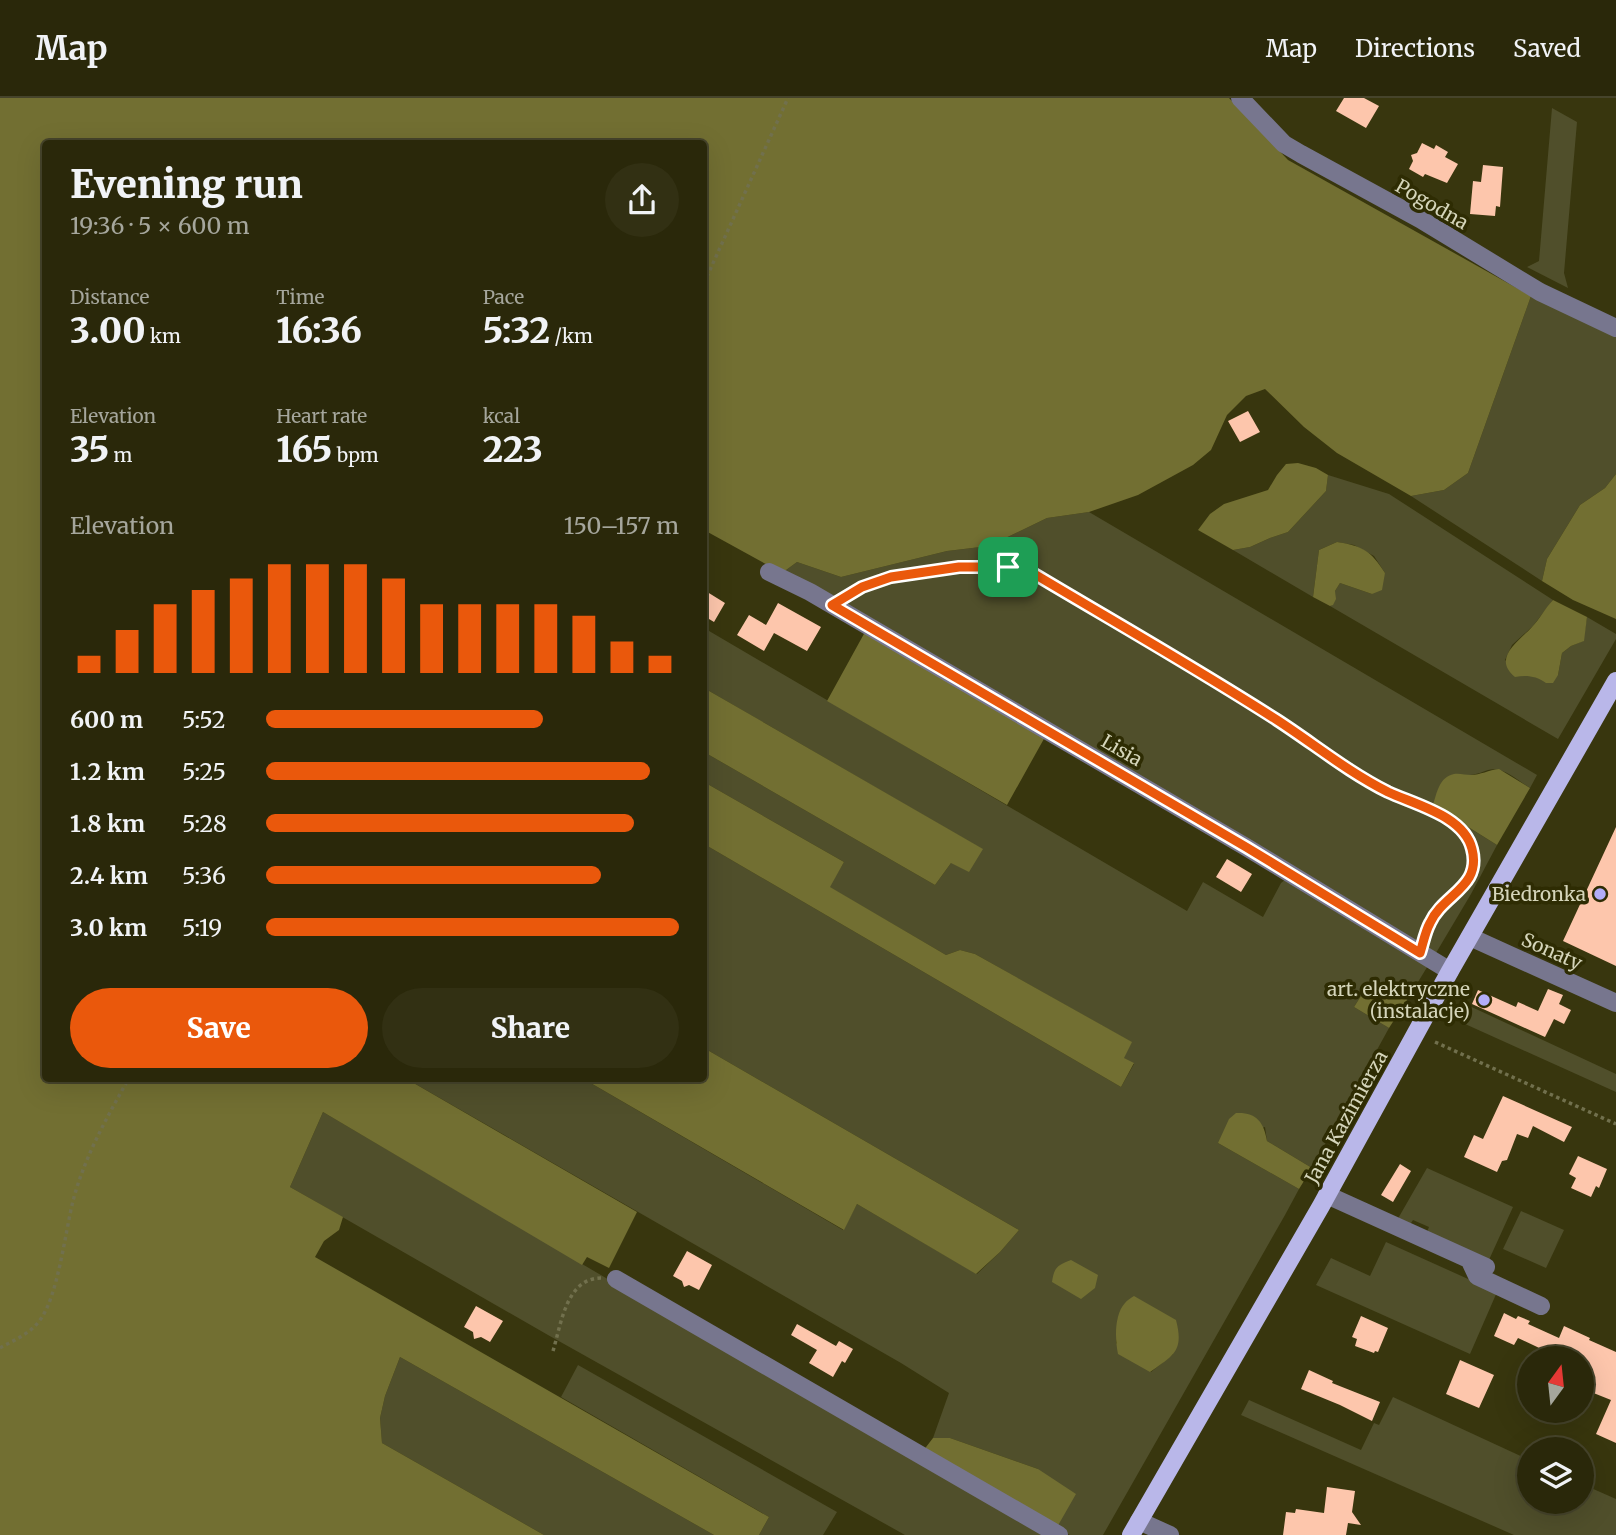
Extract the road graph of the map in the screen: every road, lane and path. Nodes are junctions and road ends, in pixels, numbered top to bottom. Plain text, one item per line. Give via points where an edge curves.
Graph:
1 (788, 98) edge
2 (1240, 98) edge
3 (707, 276) edge
4 (1616, 328) edge
5 (769, 572) dead end
6 (832, 605) junction
7 (1616, 681) edge
8 (1470, 937) junction
9 (1420, 953) junction
10 (1450, 971) junction
11 (1616, 1003) edge
12 (1435, 1042) dead end
13 (127, 1082) edge
14 (1616, 1124) edge
15 (1327, 1195) junction
16 (615, 1279) joint
17 (1541, 1306) dead end
18 (0, 1348) edge
19 (553, 1351) dead end
20 (1135, 1528) edge
21 (1059, 1535) edge
22 (1170, 1535) edge

1 - 3 path
2 - 4 street, Pogodna via 1284,144 1540,292
5 - 6 street, Lisia
6 - 9 street, Lisia
6 - 9 path via 891,577 959,567 1031,572 1278,720 1352,772 1451,820 1466,833 1475,866 1467,882 1430,922
7 - 8 main road, Jana Kazimierza
8 - 10 main road, Jana Kazimierza
8 - 11 street, Sonaty
9 - 10 street, Lisia
10 - 15 main road, Jana Kazimierza
12 - 14 path
13 - 18 path via 84,1168 40,1320
15 - 17 street via 1477,1267 1483,1280
15 - 20 main road, Jana Kazimierza
16 - 19 path via 582,1282 567,1305
16 - 21 street
20 - 22 street

